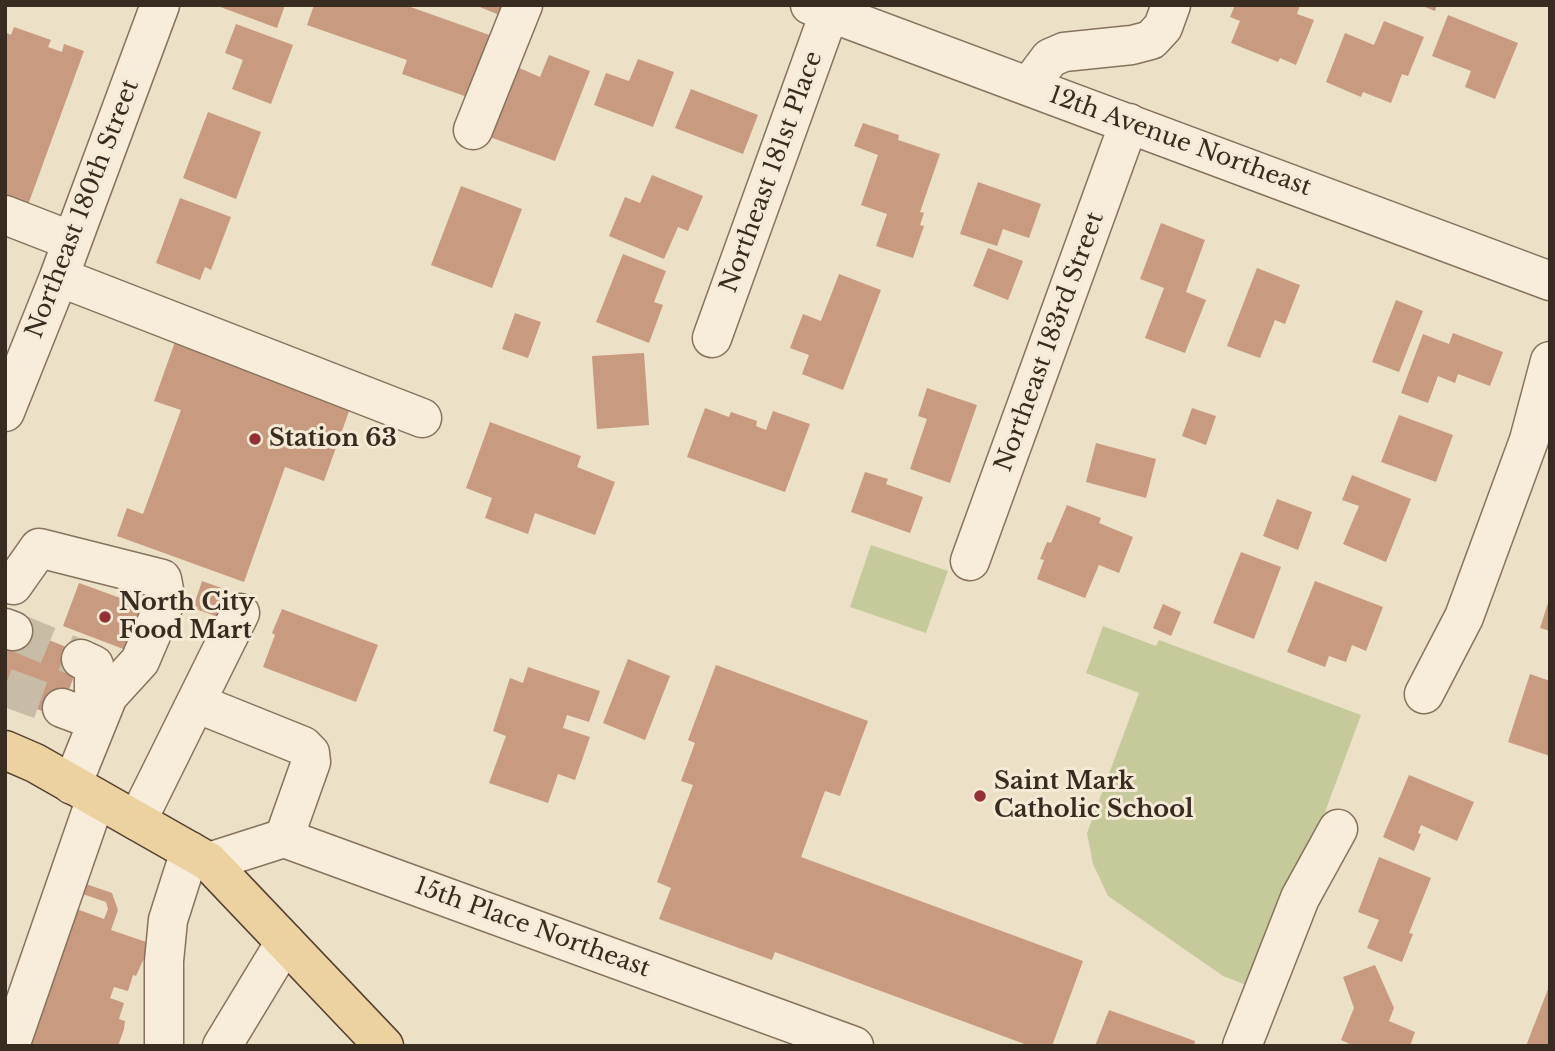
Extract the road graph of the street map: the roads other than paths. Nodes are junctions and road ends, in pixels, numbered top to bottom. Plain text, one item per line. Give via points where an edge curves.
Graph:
1 (160, 5) edge
2 (523, 5) edge
3 (1171, 5) edge
4 (824, 8) edge
5 (1029, 86) junction
6 (1129, 123) junction
7 (473, 130) dead end
8 (5, 215) edge
9 (72, 240) junction
10 (59, 277) junction
11 (1550, 281) edge
12 (712, 338) dead end
13 (1550, 361) edge
14 (5, 412) edge
15 (422, 418) dead end
16 (970, 561) dead end
17 (8, 607) edge
18 (240, 613) dead end
19 (1424, 694) dead end
20 (196, 703) junction
21 (7, 758) edge
22 (84, 791) junction
23 (137, 821) junction
24 (1338, 829) dead end
25 (284, 838) junction
26 (200, 857) junction
27 (285, 942) junction
28 (1231, 1040) edge
29 (10, 1046) edge
30 (164, 1046) edge
31 (222, 1046) edge
32 (384, 1046) edge
33 (854, 1046) edge

1 - 9 street, Northeast 180th Street
2 - 7 street
3 - 5 street via 1163,27 1151,40 1064,52 1050,58
4 - 5 street, 12th Avenue Northeast
4 - 12 street, Northeast 181st Place
5 - 6 street, 12th Avenue Northeast
6 - 11 street, 12th Avenue Northeast
6 - 16 street, Northeast 183rd Street
8 - 9 street
9 - 10 street, Northeast 180th Street
10 - 14 street, Northeast 180th Street
10 - 15 street
13 - 19 street via 1529,440 1464,617
17 - 22 street via 39,548 162,579 166,600 140,661 86,693
18 - 20 street
20 - 23 street
20 - 25 street via 303,746 310,753 311,762
21 - 22 main road
22 - 23 main road
22 - 29 street
23 - 26 main road
24 - 28 street
25 - 26 street
25 - 33 street, 15th Place Northeast
26 - 27 main road
26 - 30 street via 168,920
27 - 31 street
27 - 32 main road

